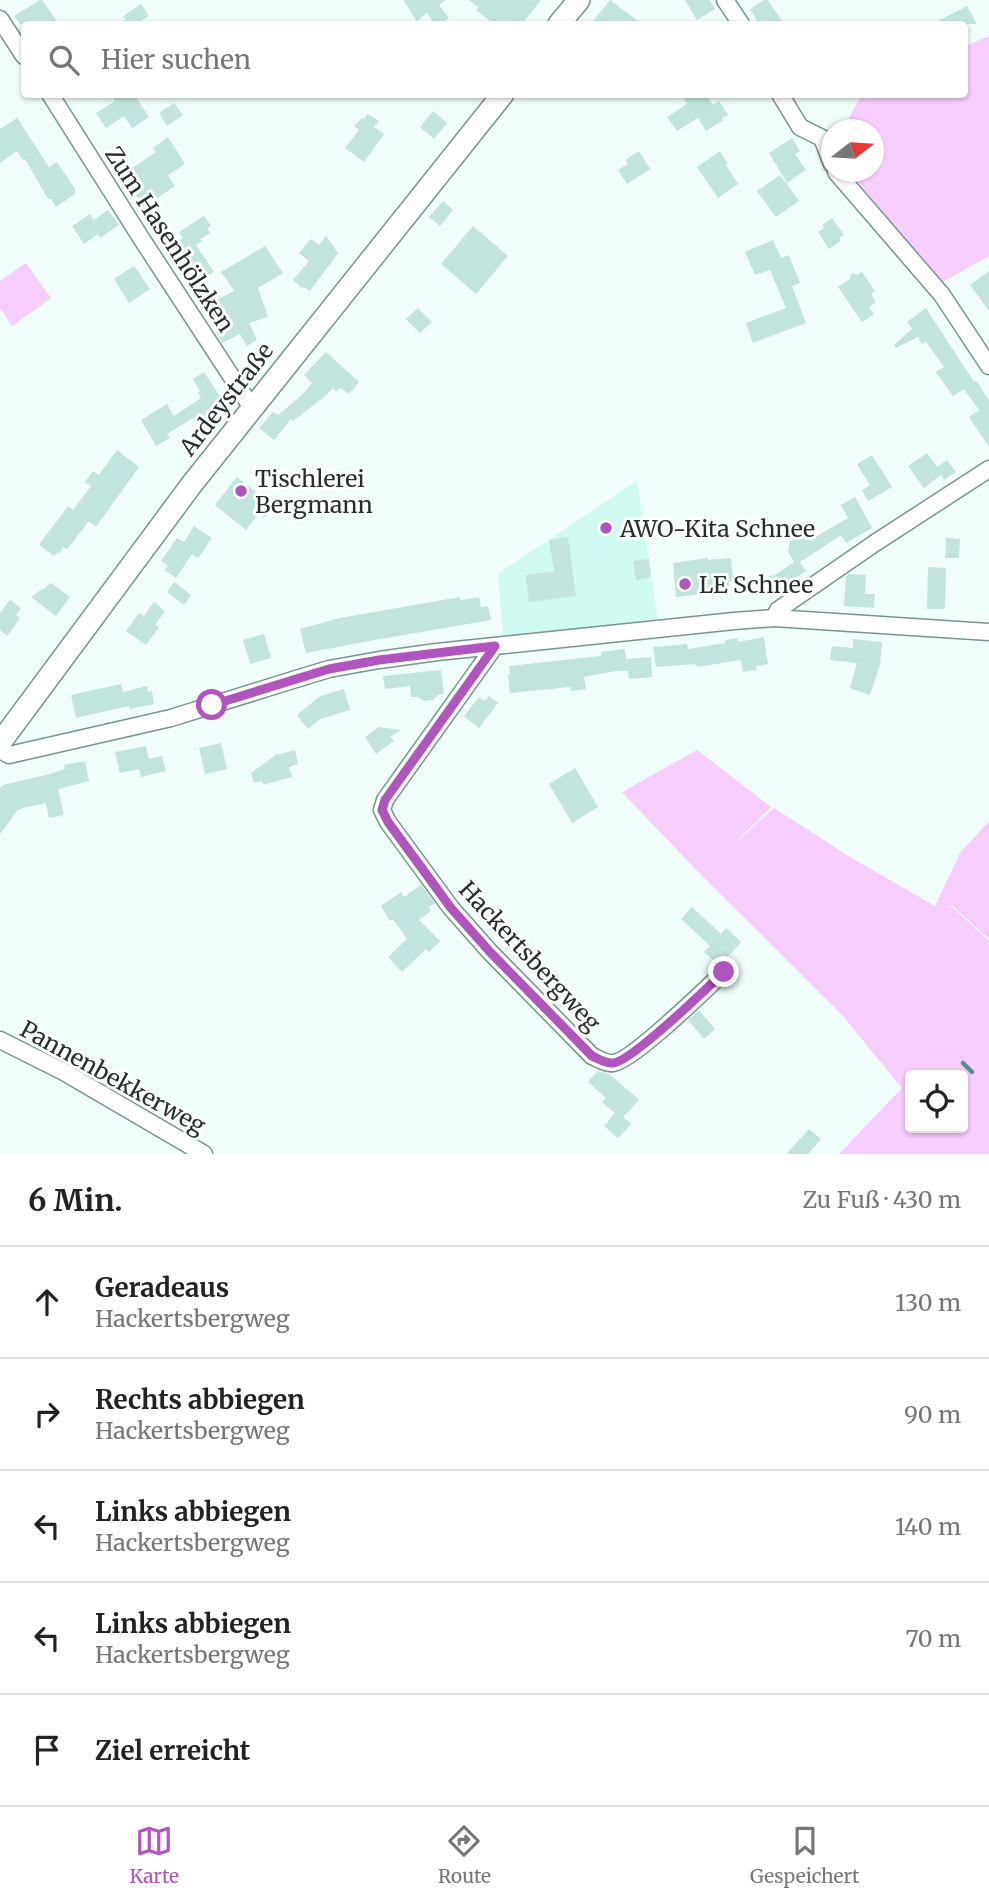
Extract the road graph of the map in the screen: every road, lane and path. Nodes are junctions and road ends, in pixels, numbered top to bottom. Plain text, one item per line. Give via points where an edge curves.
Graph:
1 (579, 0) edge
2 (725, 0) edge
3 (562, 21) edge
4 (739, 21) edge
5 (2, 26) edge
6 (21, 52) edge
7 (53, 98) edge
8 (500, 98) edge
9 (782, 98) edge
10 (821, 138) edge
11 (845, 182) edge
12 (989, 366) edge
13 (252, 408) junction
14 (989, 469) edge
15 (774, 618) junction
16 (989, 632) edge
17 (495, 646) junction
18 (0, 743) edge
19 (0, 750) edge
20 (724, 972) dead end
21 (0, 1040) edge
22 (204, 1154) edge

1 - 3 main road
2 - 4 street
5 - 6 street
7 - 13 street, Zum Hasenhölzken
8 - 13 main road, Ardeystraße
9 - 10 street via 800,127
11 - 12 street via 942,295
13 - 18 main road, Ardeystraße
14 - 15 street via 778,610
15 - 16 street
15 - 17 street
17 - 19 street via 329,669 172,718 9,755
17 - 20 street, Hackertsbergweg via 385,800 382,810 388,822 451,908 490,952 592,1056 604,1062 626,1058
21 - 22 street, Pannenbekkerweg

